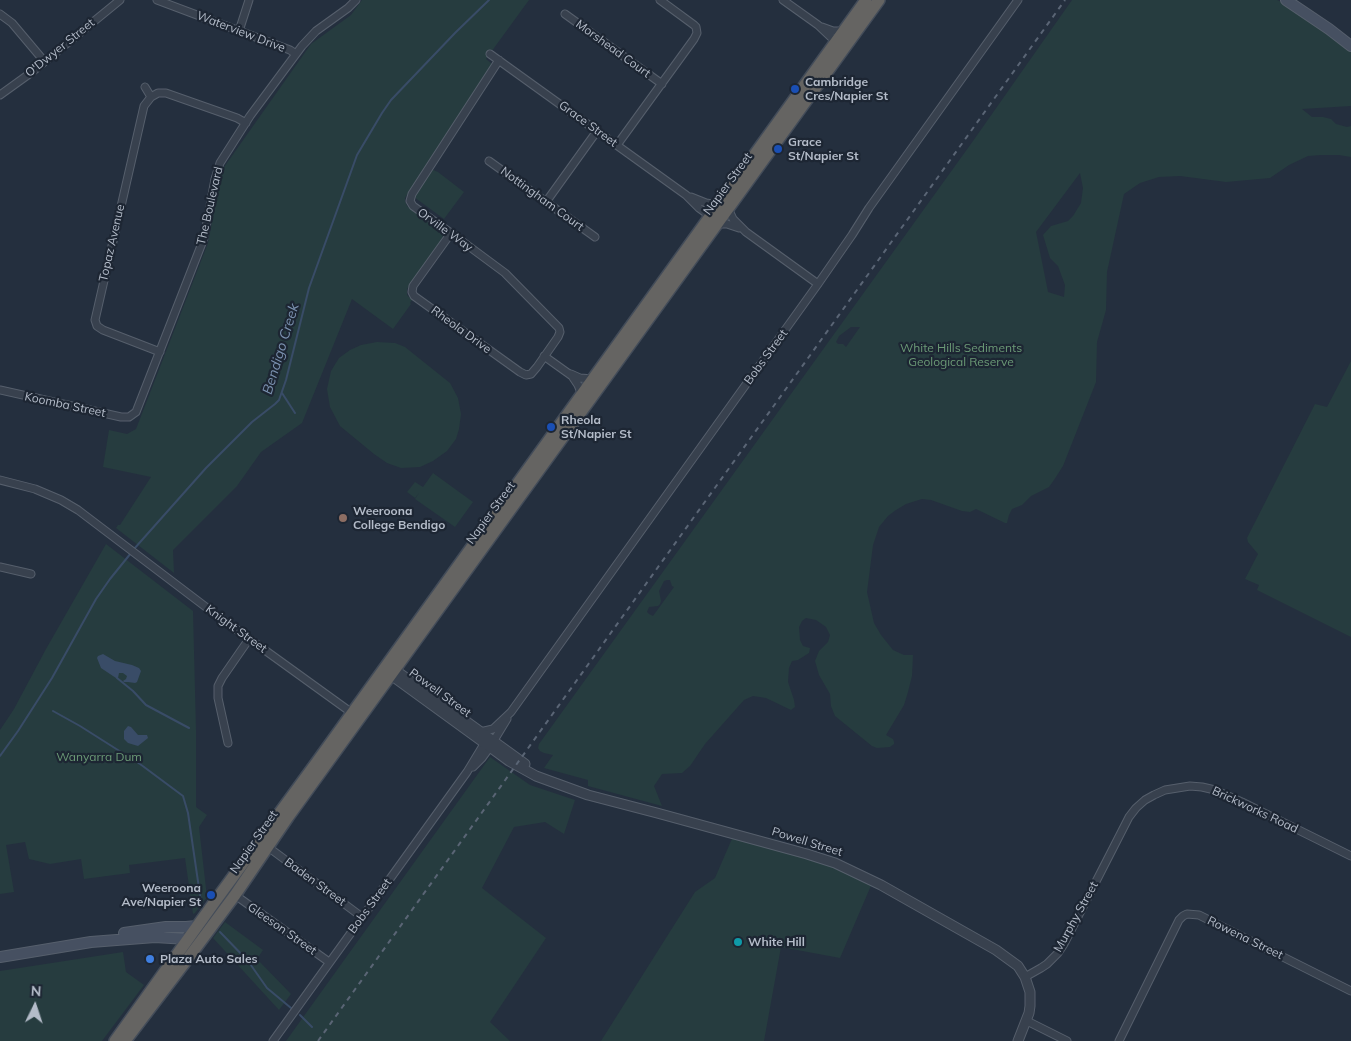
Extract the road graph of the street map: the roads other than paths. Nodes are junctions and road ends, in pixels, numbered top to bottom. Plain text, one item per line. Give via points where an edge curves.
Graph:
1 (120, 0) edge
2 (157, 0) edge
3 (250, 0) edge
4 (356, 0) edge
5 (660, 0) edge
6 (783, 0) edge
7 (866, 0) edge
8 (878, 0) edge
9 (1018, 0) edge
10 (1286, 0) edge
11 (167, 2) edge
12 (0, 14) edge
13 (565, 14) dead end
14 (818, 25) junction
15 (239, 31) junction
16 (844, 31) junction
17 (836, 42) junction
18 (1351, 46) edge
19 (296, 54) junction
20 (490, 54) dead end
21 (499, 60) junction
22 (44, 61) junction
23 (662, 84) junction
24 (145, 87) dead end
25 (0, 95) edge
26 (151, 97) junction
27 (246, 123) junction
28 (597, 131) junction
29 (776, 142) junction
30 (617, 145) junction
31 (490, 161) dead end
32 (755, 170) junction
33 (735, 182) junction
34 (686, 194) junction
35 (546, 202) junction
36 (723, 206) junction
37 (714, 220) junction
38 (746, 232) junction
39 (451, 233) junction
40 (594, 238) dead end
41 (818, 284) junction
42 (160, 352) junction
43 (544, 356) junction
44 (566, 372) junction
45 (593, 379) junction
46 (0, 390) edge
47 (594, 394) junction
48 (582, 395) junction
49 (129, 417) joint
50 (557, 428) junction
51 (0, 480) edge
52 (0, 567) edge
53 (31, 574) dead end
54 (250, 639) junction
55 (389, 670) junction
56 (511, 712) junction
57 (352, 713) junction
58 (487, 740) junction
59 (228, 743) dead end
60 (1154, 794) joint
61 (292, 804) junction
62 (268, 847) junction
63 (1351, 856) edge
64 (234, 895) junction
65 (362, 916) junction
66 (197, 926) junction
67 (187, 939) junction
68 (91, 942) junction
69 (0, 957) edge
70 (329, 962) junction
71 (1025, 977) junction
72 (1351, 991) edge
73 (1027, 1021) junction
74 (115, 1041) edge
75 (125, 1041) edge
76 (273, 1041) edge
77 (1018, 1041) edge
78 (1068, 1041) edge
79 (1119, 1041) edge

1 - 22 street, O'Dwyer Street
2 - 11 street, Waterview Drive
3 - 15 street
4 - 19 street, The Boulevard via 311,36
5 - 23 street via 697,30
6 - 14 street
7 - 16 highway, Napier Street
8 - 17 highway via 862,15 846,38
8 - 29 highway, Napier Street
9 - 41 street, Bobs Street
10 - 18 main road
11 - 15 street, Waterview Drive
12 - 22 street via 12,22
13 - 23 street, Morshead Court
14 - 16 street via 828,30
14 - 17 street
15 - 19 street, Waterview Drive
16 - 17 highway, Napier Street
17 - 33 highway, Napier Street
19 - 27 street, The Boulevard
20 - 21 street, Grace Street
21 - 28 street, Grace Street
21 - 39 street, Orville Way via 410,196 413,206
22 - 25 street, O'Dwyer Street
23 - 30 street
24 - 26 street
26 - 27 street via 170,93
26 - 42 street, Topaz Avenue via 143,110 96,320 97,326 103,330
27 - 42 street, The Boulevard via 218,168 204,238
28 - 30 street, Grace Street
28 - 35 street
29 - 32 highway, Napier Street
29 - 33 highway via 770,141
30 - 34 street, Grace Street
31 - 35 street, Nottingham Court
32 - 36 highway, Napier Street
32 - 37 highway
33 - 36 highway, Napier Street
34 - 36 street, Grace Street
34 - 37 street, Grace Street
35 - 40 street, Nottingham Court
36 - 37 highway, Napier Street
36 - 38 street, Grace Street
37 - 38 street, Grace Street
37 - 45 highway, Napier Street
37 - 47 highway, Napier Street
38 - 41 street, Grace Street
39 - 43 street, Orville Way via 505,273 557,325 559,334
39 - 43 street, Rheola Drive via 413,286 414,296 523,374 531,374
41 - 56 street, Bobs Street
42 - 49 street, The Boulevard via 138,408
43 - 44 street
44 - 45 street
44 - 48 street via 575,380
45 - 48 highway, Napier Street
46 - 49 street, Koomba Street
47 - 50 highway via 588,394
47 - 55 highway, Napier Street
48 - 50 highway, Napier Street
50 - 55 highway, Napier Street
51 - 54 street, Knight Street via 34,489 69,504
52 - 53 street
54 - 57 street, Knight Street
54 - 59 street via 218,686
55 - 57 highway, Napier Street
55 - 58 street, Powell Street
55 - 61 highway, Napier Street
56 - 58 street, Bobs Street
56 - 58 street, Bobs Street
57 - 61 highway, Napier Street
58 - 65 street, Bobs Street via 482,758 467,772
58 - 71 street, Powell Street via 530,773 579,793 799,852 868,878 996,950 1018,966
60 - 63 street, Brickworks Road via 1190,786 1215,790
60 - 71 street, Murphy Street via 1129,817 1058,953
61 - 62 highway, Napier Street
61 - 66 highway, Napier Street
62 - 64 highway, Napier Street
62 - 65 street, Baden Street
64 - 67 highway via 198,936
64 - 70 street, Gleeson Street
64 - 75 highway, Napier Street
65 - 70 street, Bobs Street
66 - 67 highway, Napier Street
66 - 68 main road via 156,928
67 - 68 main road via 155,937
67 - 74 highway, Napier Street
68 - 69 main road
70 - 76 street, Bobs Street
71 - 73 street via 1031,998
72 - 79 street, Rowena Street via 1199,915 1187,914 1179,920
73 - 77 street
73 - 78 street

